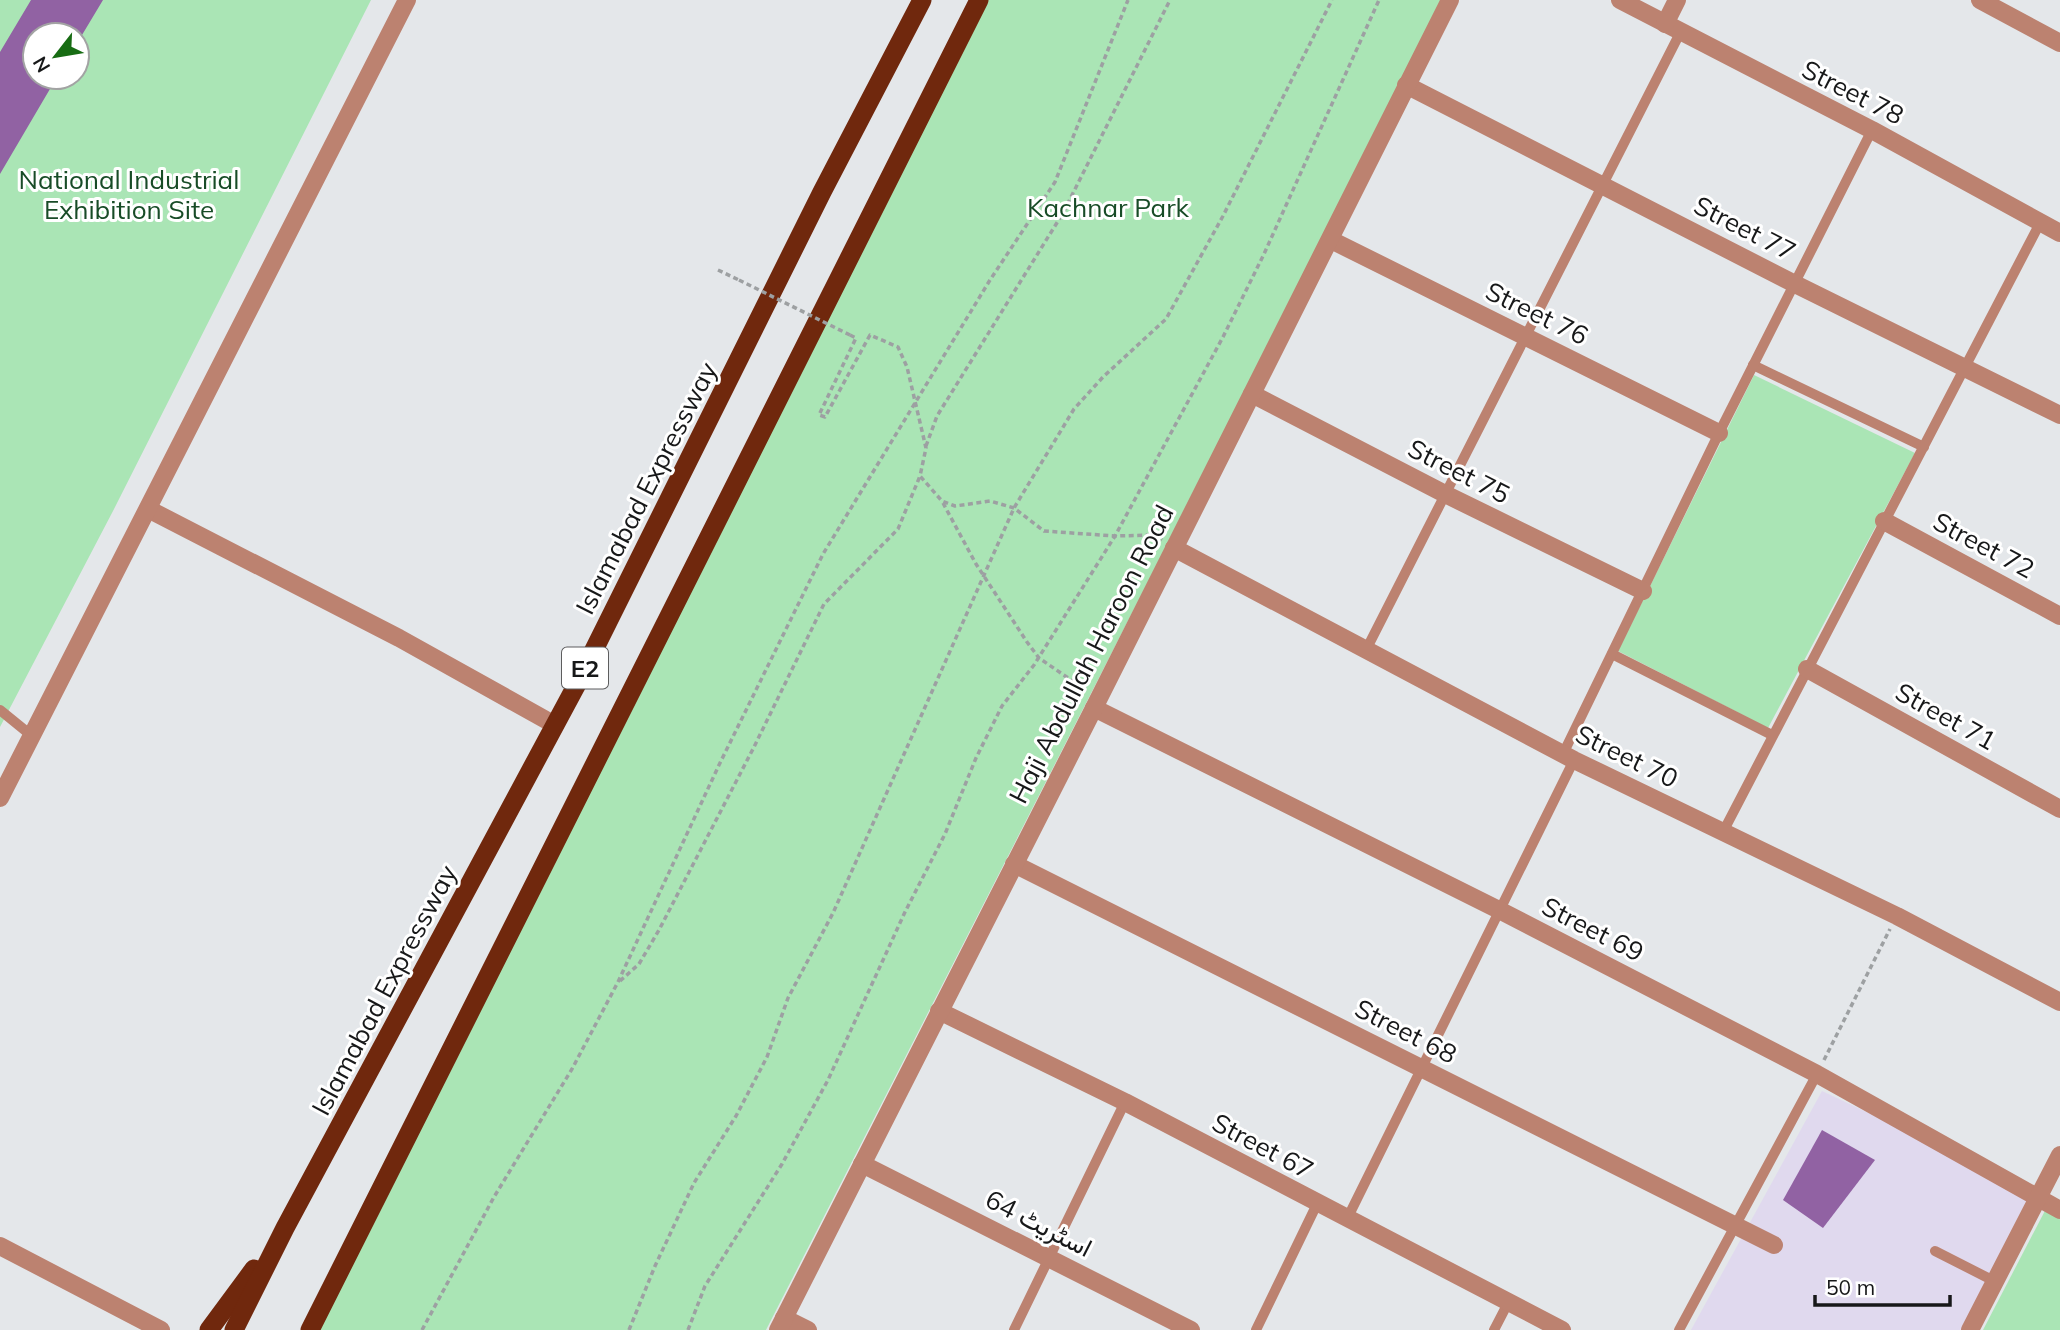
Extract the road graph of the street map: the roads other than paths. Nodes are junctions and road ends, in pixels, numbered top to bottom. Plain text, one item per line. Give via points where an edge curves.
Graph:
1 (407, 0) edge
2 (922, 0) edge
3 (979, 0) edge
4 (1450, 0) edge
5 (1620, 0) edge
6 (1677, 0) edge
7 (1980, 0) edge
8 (1673, 29) junction
9 (2060, 43) edge
10 (1406, 85) junction
11 (1872, 131) junction
12 (1602, 184) junction
13 (2040, 223) junction
14 (2060, 233) edge
15 (1331, 240) junction
16 (1795, 284) junction
17 (1526, 337) junction
18 (1753, 365) junction
19 (1965, 369) junction
20 (1252, 394) junction
21 (2060, 415) edge
22 (1720, 433) junction
23 (1924, 447) junction
24 (1447, 495) junction
25 (148, 509) junction
26 (1884, 521) junction
27 (1174, 548) junction
28 (1643, 591) junction
29 (2060, 616) edge
30 (1366, 650) junction
31 (1612, 654) junction
32 (1807, 669) junction
33 (1095, 706) junction
34 (0, 710) edge
35 (555, 725) junction
36 (1772, 735) junction
37 (32, 736) junction
38 (1568, 757) junction
39 (0, 798) edge
40 (2060, 808) edge
41 (1723, 832) junction
42 (1014, 864) junction
43 (1501, 911) junction
44 (2060, 1002) edge
45 (939, 1011) junction
46 (1421, 1068) junction
47 (1817, 1074) junction
48 (1125, 1102) junction
49 (2060, 1155) edge
50 (862, 1164) junction
51 (2038, 1200) junction
52 (1317, 1204) junction
53 (2060, 1210) edge
54 (1348, 1217) junction
55 (1735, 1226) junction
56 (285, 1227) junction
57 (1774, 1245) dead end
58 (0, 1246) edge
59 (1935, 1251) dead end
60 (1049, 1257) junction
61 (1996, 1282) junction
62 (331, 1287) junction
63 (1508, 1303) junction
64 (781, 1324) edge
65 (161, 1330) edge
66 (209, 1330) edge
67 (234, 1330) edge
68 (310, 1330) edge
69 (323, 1330) edge
70 (808, 1330) edge
71 (1014, 1330) edge
72 (1191, 1330) edge
73 (1256, 1330) edge
74 (1494, 1330) edge
75 (1562, 1330) edge
76 (1679, 1330) edge
77 (1970, 1330) edge

1 - 25 street
2 - 35 highway, Islamabad Expressway / E2
3 - 62 highway, E2
4 - 10 street, Haji Abdullah Haroon Road
5 - 8 street, Street 78
6 - 8 street
7 - 9 street
8 - 11 street, Street 78
8 - 12 lane
10 - 12 street, Street 77
10 - 15 street, Haji Abdullah Haroon Road
11 - 13 street, Street 78
11 - 16 lane
12 - 16 street, Street 77
12 - 17 lane
13 - 14 street, Street 78
13 - 19 lane
15 - 17 street, Street 76
15 - 20 street, Haji Abdullah Haroon Road
16 - 18 lane
16 - 19 street, Street 77
17 - 22 street, Street 76
17 - 24 lane
18 - 22 lane
18 - 23 lane
19 - 21 street, Street 77
19 - 23 lane
20 - 24 street, Street 75
20 - 27 street, Haji Abdullah Haroon Road
22 - 28 lane
23 - 26 lane
24 - 28 street, Street 75
24 - 30 lane
25 - 35 street via 399,638
25 - 37 street
26 - 29 street, Street 72
26 - 32 lane
27 - 30 street, Street 70
27 - 33 street, Haji Abdullah Haroon Road
28 - 31 lane
30 - 38 street, Street 70
31 - 36 lane
31 - 38 lane
32 - 36 lane
32 - 40 street, Street 71
33 - 42 street, Haji Abdullah Haroon Road
33 - 43 street, Street 69
34 - 37 lane
35 - 56 highway, Islamabad Expressway / E2
36 - 41 lane
37 - 39 street
38 - 41 street, Street 70
38 - 43 lane
41 - 44 street, Street 70
42 - 45 street, Haji Abdullah Haroon Road
42 - 46 street, Street 68
43 - 46 lane
43 - 47 street, Street 69
45 - 48 street, Street 67
45 - 50 street, Haji Abdullah Haroon Road
46 - 54 lane
46 - 55 street, Street 68
47 - 51 street, Street 69
47 - 55 lane
48 - 52 street, Street 67
48 - 60 lane
49 - 51 street
50 - 60 street, اسٹریٹ 64
50 - 64 street, Haji Abdullah Haroon Road
51 - 53 street, Street 69
51 - 61 street
52 - 54 street, Street 67
52 - 73 lane
54 - 63 street, Street 67
55 - 57 street, Street 68
55 - 76 lane
56 - 66 highway
56 - 67 highway, Islamabad Expressway / E2
58 - 65 street
59 - 61 lane
60 - 71 lane
60 - 72 street, اسٹریٹ 64
61 - 77 street
62 - 68 highway, E2
62 - 69 highway
63 - 74 lane
63 - 75 street, Street 67
64 - 70 street

